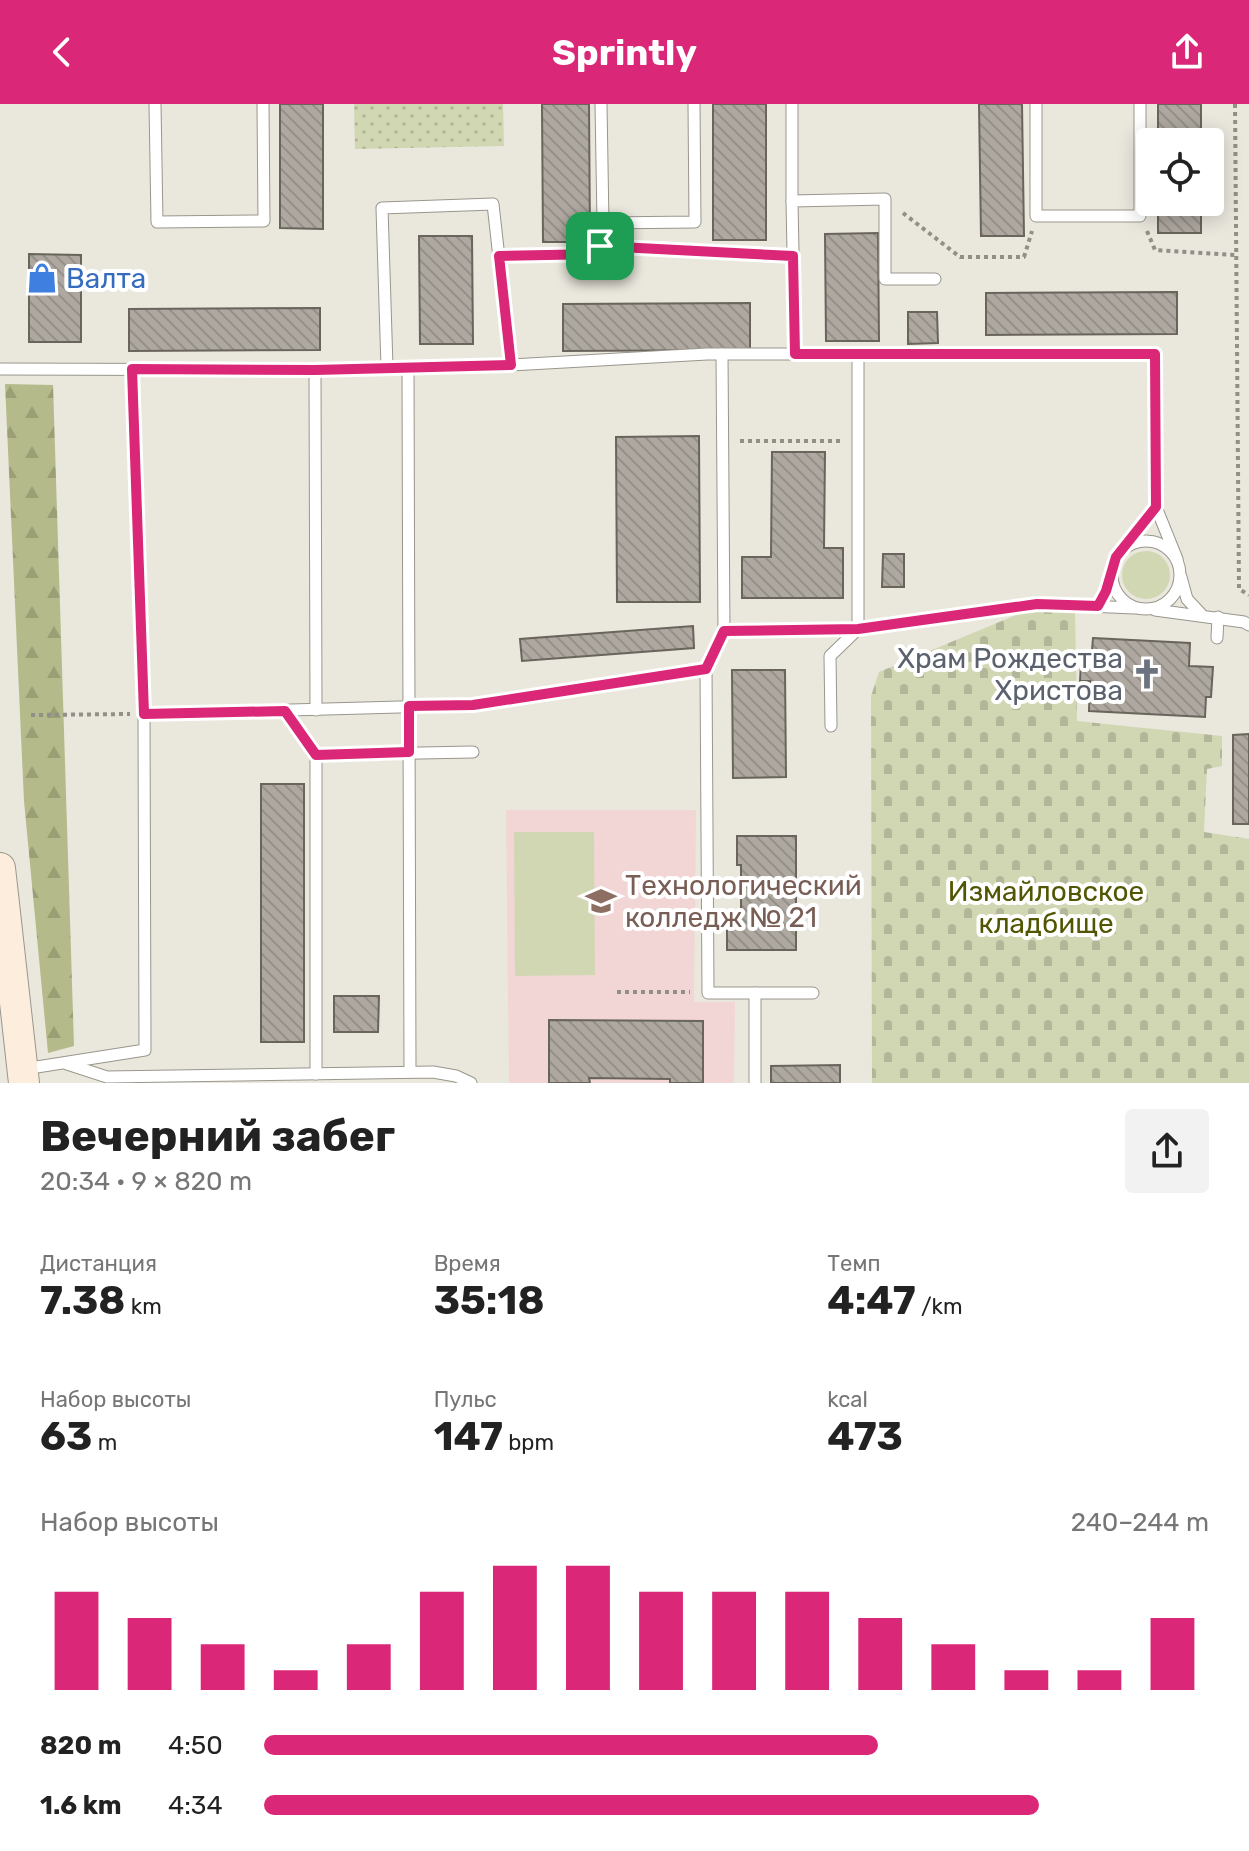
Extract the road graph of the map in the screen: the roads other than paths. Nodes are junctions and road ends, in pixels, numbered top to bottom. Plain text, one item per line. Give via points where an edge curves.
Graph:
1 (155, 104) edge
2 (263, 104) edge
3 (601, 104) edge
4 (694, 104) edge
5 (792, 104) edge
6 (1036, 104) edge
7 (1140, 104) edge
8 (792, 201) junction
9 (935, 279) dead end
10 (722, 354) junction
11 (795, 354) junction
12 (858, 354) junction
13 (511, 365) junction
14 (387, 367) junction
15 (408, 367) junction
16 (0, 369) edge
17 (132, 369) junction
18 (315, 370) junction
19 (1156, 507) junction
20 (1127, 546) junction
21 (1177, 559) junction
22 (1111, 572) junction
23 (1180, 575) junction
24 (1098, 606) junction
25 (1141, 609) junction
26 (1201, 614) junction
27 (1218, 617) junction
28 (1249, 625) edge
29 (858, 629) junction
30 (724, 631) junction
31 (1217, 638) dead end
32 (706, 669) junction
33 (409, 706) junction
34 (316, 710) junction
35 (285, 711) junction
36 (144, 714) junction
37 (831, 726) dead end
38 (409, 752) junction
39 (473, 752) dead end
40 (316, 755) junction
41 (0, 868) edge
42 (755, 993) junction
43 (813, 993) dead end
44 (66, 1063) junction
45 (410, 1072) junction
46 (316, 1074) junction
47 (23, 1076) edge
48 (471, 1083) edge
49 (755, 1083) edge

1 - 2 lane via 157,222 264,221
3 - 4 lane via 603,223 695,222
5 - 8 lane
6 - 7 lane via 1036,216 1140,216
8 - 9 lane via 885,199 885,279
8 - 11 lane
10 - 11 lane
10 - 13 lane
10 - 30 lane
11 - 12 lane
12 - 19 lane via 1155,354
12 - 29 lane
13 - 14 lane via 493,204 382,208
13 - 15 lane
14 - 15 lane
14 - 18 lane
15 - 33 lane
16 - 17 lane
17 - 18 lane
17 - 36 lane
18 - 34 lane
19 - 20 lane
19 - 21 lane
20 - 21 lane via 1155,542
20 - 22 lane
21 - 23 lane
22 - 24 lane
22 - 25 lane via 1122,600
23 - 25 lane via 1174,595 1157,608
23 - 26 lane via 1187,599
24 - 25 lane
24 - 29 lane via 1037,604
25 - 26 lane
26 - 27 lane
27 - 28 lane
27 - 31 lane
29 - 30 lane
29 - 37 lane via 830,656
30 - 32 lane
32 - 33 lane via 473,705
32 - 42 lane via 708,993
33 - 34 lane
33 - 38 lane
34 - 35 lane
35 - 36 lane
35 - 40 lane
36 - 44 lane via 145,1050
38 - 39 lane
38 - 40 lane
38 - 45 lane
40 - 46 lane
41 - 47 street
42 - 43 lane
42 - 49 lane
44 - 46 lane via 107,1077
44 - 47 lane
45 - 46 lane
45 - 48 lane via 456,1076

